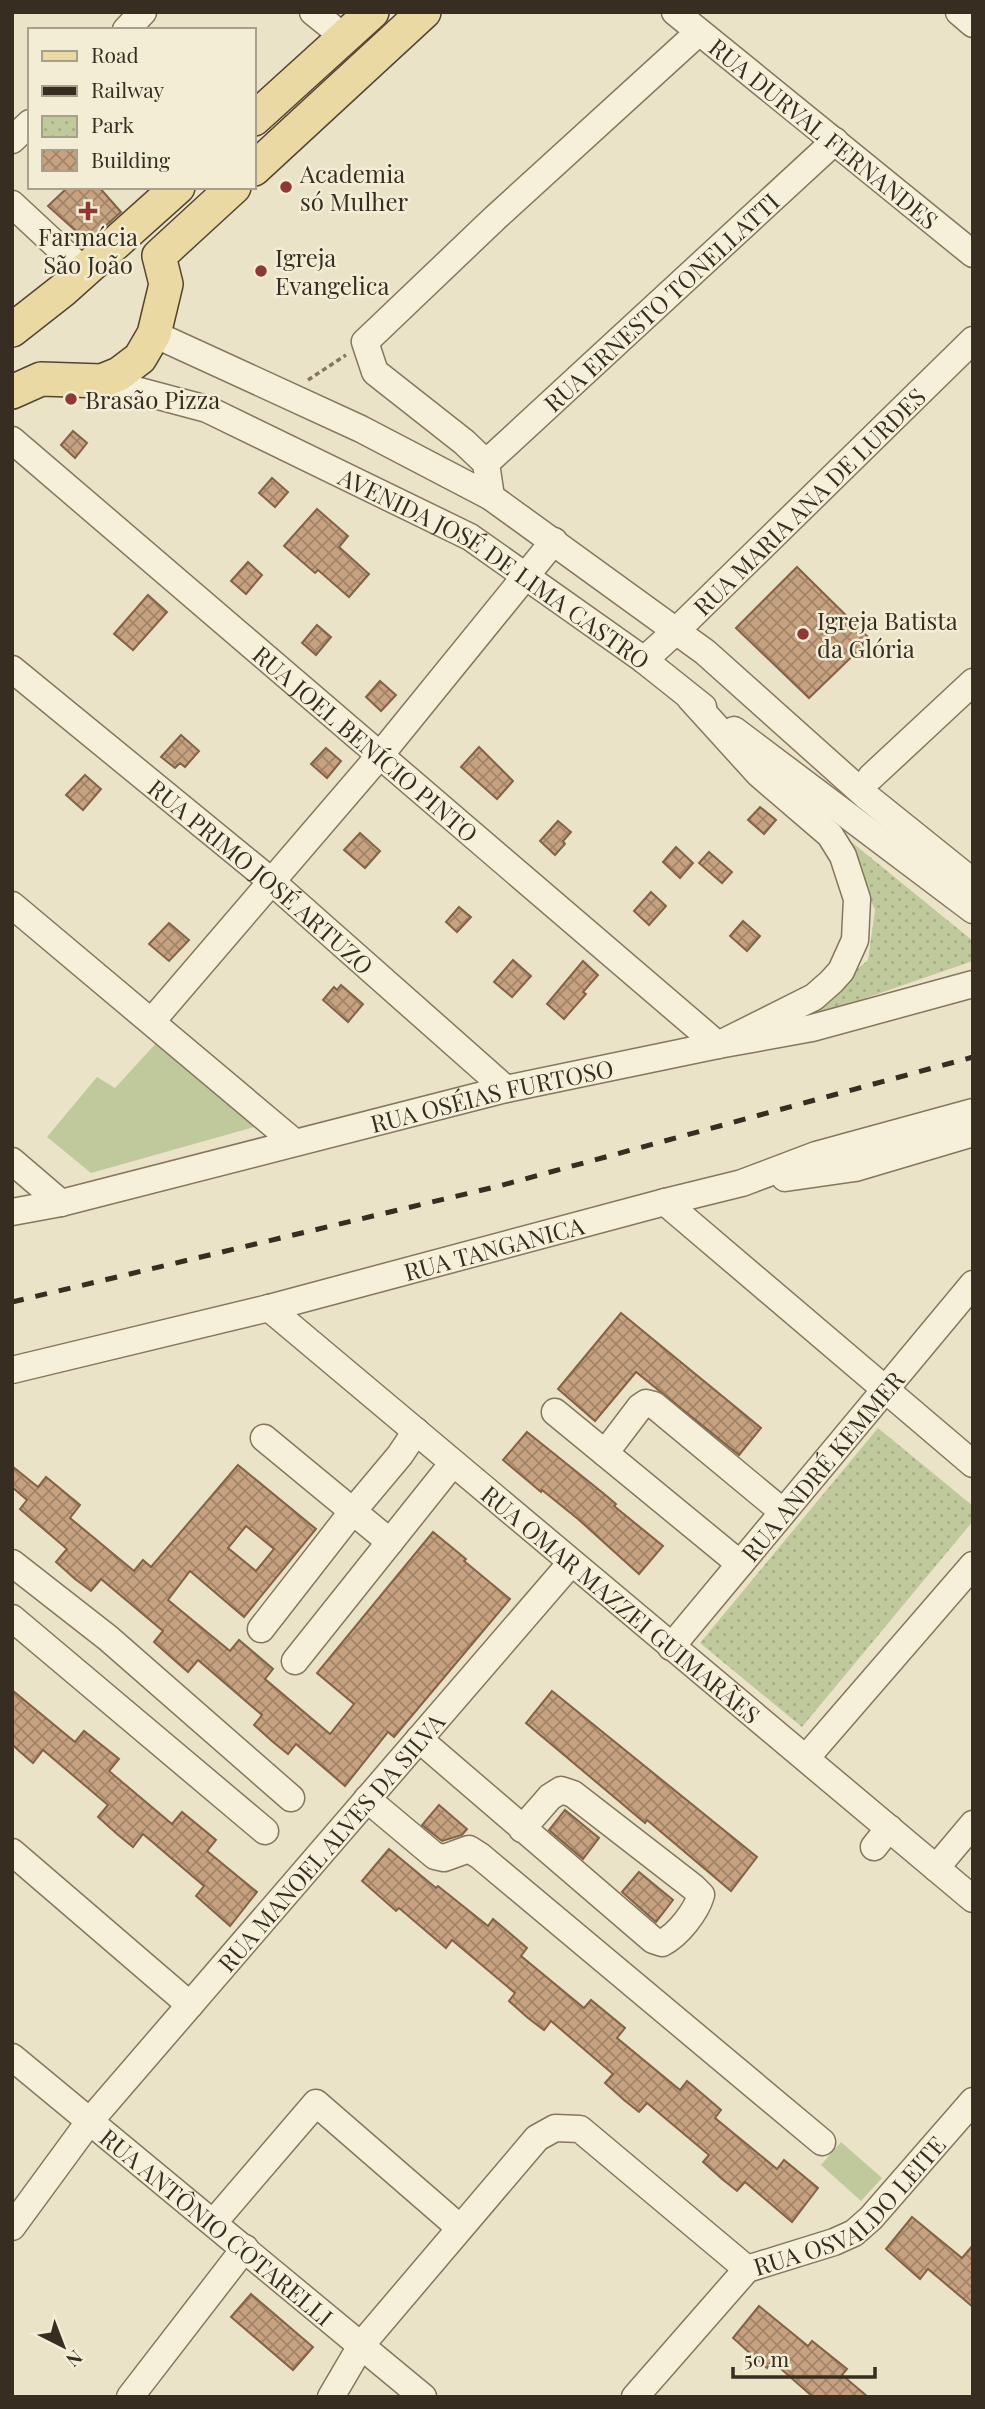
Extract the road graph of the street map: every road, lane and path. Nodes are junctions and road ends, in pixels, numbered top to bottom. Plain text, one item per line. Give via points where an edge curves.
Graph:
1 (144, 12) edge
2 (313, 12) edge
3 (372, 12) edge
4 (424, 12) edge
5 (675, 12) edge
6 (959, 12) edge
7 (973, 24) edge
8 (127, 28) edge
9 (699, 32) junction
10 (344, 37) junction
11 (256, 117) edge
12 (28, 125) edge
13 (12, 141) edge
14 (835, 141) junction
15 (256, 167) edge
16 (176, 189) edge
17 (232, 189) edge
18 (12, 204) edge
19 (134, 227) junction
20 (973, 254) edge
21 (159, 256) junction
22 (84, 271) junction
23 (12, 330) edge
24 (154, 334) junction
25 (973, 340) edge
26 (365, 342) junction
27 (102, 381) junction
28 (12, 392) edge
29 (285, 395) junction
30 (12, 440) edge
31 (486, 463) junction
32 (491, 497) junction
33 (554, 541) junction
34 (526, 578) junction
35 (676, 631) junction
36 (643, 660) junction
37 (12, 669) edge
38 (973, 682) edge
39 (690, 698) junction
40 (381, 754) junction
41 (863, 797) junction
42 (973, 861) edge
43 (271, 881) junction
44 (973, 882) edge
45 (12, 905) edge
46 (973, 910) edge
47 (973, 984) edge
48 (152, 1021) junction
49 (718, 1045) junction
50 (506, 1089) junction
51 (973, 1112) edge
52 (973, 1133) edge
53 (294, 1142) junction
54 (12, 1161) edge
55 (742, 1184) junction
56 (666, 1202) junction
57 (61, 1203) junction
58 (12, 1212) edge
59 (973, 1284) edge
60 (269, 1308) junction
61 (12, 1370) edge
62 (884, 1390) junction
63 (555, 1412) dead end
64 (416, 1431) junction
65 (264, 1438) dead end
66 (605, 1453) junction
67 (453, 1463) junction
68 (973, 1464) edge
69 (353, 1511) junction
70 (783, 1512) junction
71 (390, 1542) junction
72 (12, 1563) edge
73 (571, 1563) junction
74 (740, 1564) junction
75 (973, 1565) edge
76 (12, 1618) edge
77 (261, 1629) dead end
78 (671, 1647) junction
79 (295, 1661) dead end
80 (419, 1739) junction
81 (806, 1758) junction
82 (291, 1798) dead end
83 (367, 1799) junction
84 (973, 1824) edge
85 (522, 1829) junction
86 (265, 1831) dead end
87 (12, 1852) edge
88 (936, 1868) junction
89 (973, 1899) edge
90 (190, 2005) junction
91 (12, 2057) edge
92 (973, 2101) edge
93 (89, 2122) junction
94 (964, 2130) edge
95 (822, 2142) dead end
96 (214, 2222) junction
97 (12, 2227) edge
98 (460, 2228) junction
99 (245, 2248) junction
100 (747, 2269) junction
101 (362, 2344) junction
102 (130, 2397) edge
103 (331, 2397) edge
104 (423, 2397) edge
105 (635, 2397) edge

1 - 8 street
2 - 10 street
3 - 10 main road
4 - 15 main road
5 - 9 street, RUA DURVAL FERNANDES
6 - 7 street
9 - 14 street, RUA DURVAL FERNANDES
9 - 26 street
10 - 11 main road
12 - 13 street
14 - 20 street, RUA DURVAL FERNANDES
14 - 31 street, RUA ERNESTO TONELLATTI
16 - 19 main road
17 - 21 main road
18 - 22 street
19 - 21 main road
19 - 22 main road
21 - 24 main road via 166,284
22 - 23 main road
24 - 27 main road via 140,358
24 - 29 street, AVENIDA JOSÉ DE LIMA CASTRO
25 - 35 street, RUA MARIA ANA DE LURDES
26 - 29 path
26 - 31 street via 375,372
27 - 28 main road via 41,379
27 - 34 street, AVENIDA JOSÉ DE LIMA CASTRO via 207,409 470,537
29 - 32 street, AVENIDA JOSÉ DE LIMA CASTRO
30 - 40 street, RUA JOEL BENÍCIO PINTO
31 - 32 street
32 - 33 street, AVENIDA JOSÉ DE LIMA CASTRO
33 - 34 street
33 - 35 street, AVENIDA JOSÉ DE LIMA CASTRO
34 - 36 street, AVENIDA JOSÉ DE LIMA CASTRO
34 - 40 street
35 - 36 street, RUA MARIA ANA DE LURDES
35 - 41 street, AVENIDA JOSÉ DE LIMA CASTRO via 763,690
36 - 39 street, AVENIDA JOSÉ DE LIMA CASTRO
37 - 43 street, RUA PRIMO JOSÉ ARTUZO
38 - 41 street
39 - 41 street, AVENIDA JOSÉ DE LIMA CASTRO
39 - 49 street via 759,774 830,835 843,856 857,900 855,940 831,982 814,997
40 - 43 street
40 - 49 street, RUA JOEL BENÍCIO PINTO
41 - 42 street
41 - 44 street
41 - 46 street
43 - 48 street
43 - 50 street, RUA PRIMO JOSÉ ARTUZO
45 - 48 street
47 - 49 street, RUA OSÉIAS FURTOSO via 813,1028
48 - 53 street
49 - 50 street, RUA OSÉIAS FURTOSO
50 - 53 street, RUA OSÉIAS FURTOSO
51 - 55 street, RUA TANGANICA via 816,1155
52 - 55 street via 855,1168
53 - 57 street, RUA OSÉIAS FURTOSO
54 - 57 street
55 - 56 street, RUA TANGANICA
56 - 60 street, RUA TANGANICA
56 - 62 street
57 - 58 street, RUA OSÉIAS FURTOSO
59 - 62 street, RUA ANDRÉ KEMMER
60 - 61 street, RUA TANGANICA
60 - 64 street, RUA OMAR MAZZEI GUIMARÃES
62 - 68 street
62 - 70 street, RUA ANDRÉ KEMMER
63 - 66 street
64 - 67 street, RUA OMAR MAZZEI GUIMARÃES
64 - 69 street
65 - 69 street
66 - 70 street via 640,1407 654,1405
66 - 74 street
67 - 71 street
67 - 73 street, RUA OMAR MAZZEI GUIMARÃES
69 - 71 street
69 - 77 street
70 - 74 street, RUA ANDRÉ KEMMER
71 - 79 street
72 - 82 street via 108,1638
73 - 78 street, RUA OMAR MAZZEI GUIMARÃES
73 - 80 street, RUA MANOEL ALVES DA SILVA
74 - 78 street, RUA ANDRÉ KEMMER
75 - 81 street
76 - 86 street
78 - 81 street, RUA OMAR MAZZEI GUIMARÃES
80 - 83 street, RUA MANOEL ALVES DA SILVA
80 - 85 street
81 - 88 street, RUA OMAR MAZZEI GUIMARÃES via 881,1837
83 - 90 street, RUA MANOEL ALVES DA SILVA
83 - 95 street via 435,1856 444,1858 469,1849 480,1856
84 - 88 street
85 - 85 street via 653,1940 662,1943 670,1939 698,1905 701,1895 693,1887 573,1794 561,1790 550,1797
87 - 90 street
88 - 89 street, RUA OMAR MAZZEI GUIMARÃES
90 - 93 street, RUA MANOEL ALVES DA SILVA
91 - 93 street, RUA ANTÔNIO COTARELLI
92 - 94 street, RUA OSVALDO LEITE
93 - 96 street, RUA ANTÔNIO COTARELLI
93 - 97 street, RUA MANOEL ALVES DA SILVA
94 - 100 street, RUA OSVALDO LEITE via 854,2233
96 - 98 street via 316,2103
96 - 99 street, RUA ANTÔNIO COTARELLI
98 - 100 street via 537,2138 555,2128 580,2129
98 - 101 street
99 - 101 street, RUA ANTÔNIO COTARELLI
99 - 102 street
100 - 105 street, RUA OSVALDO LEITE
101 - 103 street
101 - 104 street, RUA ANTÔNIO COTARELLI

